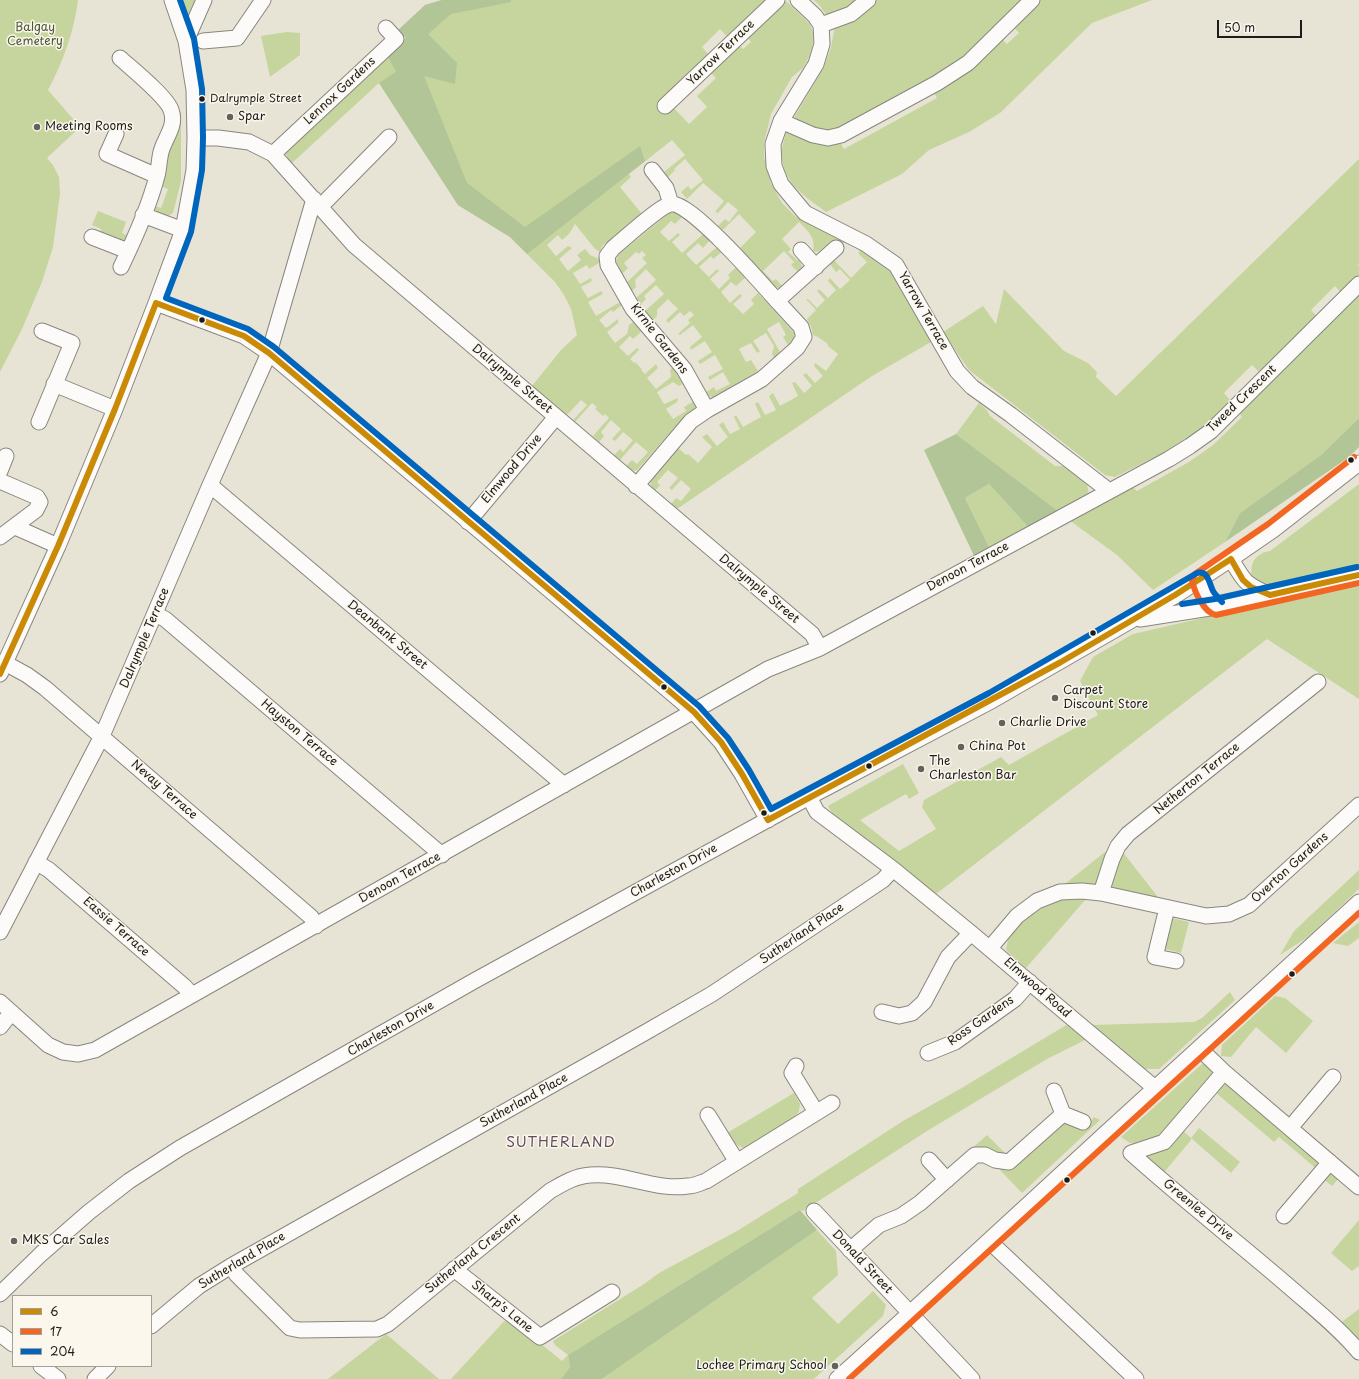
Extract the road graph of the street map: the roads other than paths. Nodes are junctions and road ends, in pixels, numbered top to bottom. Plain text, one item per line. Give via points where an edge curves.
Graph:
1 (172, 0) edge
2 (204, 0) edge
3 (263, 0) edge
4 (776, 0) edge
5 (798, 0) edge
6 (868, 0) edge
7 (1032, 0) edge
8 (821, 25) junction
9 (386, 28) dead end
10 (186, 41) junction
11 (203, 41) dead end
12 (120, 58) dead end
13 (665, 106) dead end
14 (781, 121) junction
15 (116, 134) dead end
16 (389, 137) dead end
17 (196, 138) junction
18 (273, 154) junction
19 (652, 170) dead end
20 (157, 176) junction
21 (317, 202) junction
22 (671, 204) junction
23 (144, 215) junction
24 (182, 230) junction
25 (92, 236) dead end
26 (836, 248) dead end
27 (800, 250) dead end
28 (128, 251) junction
29 (121, 267) dead end
30 (816, 267) junction
31 (1359, 284) edge
32 (777, 301) junction
33 (156, 303) junction
34 (38, 329) dead end
35 (269, 353) junction
36 (54, 384) junction
37 (115, 409) junction
38 (707, 410) junction
39 (556, 416) junction
40 (39, 422) dead end
41 (6, 456) dead end
42 (1359, 463) edge
43 (0, 471) edge
44 (0, 481) edge
45 (210, 485) junction
46 (636, 486) junction
47 (1109, 491) junction
48 (468, 522) junction
49 (15, 527) junction
50 (0, 537) edge
51 (58, 546) junction
52 (1232, 559) junction
53 (1359, 575) edge
54 (1200, 580) junction
55 (1270, 595) junction
56 (1216, 607) junction
57 (155, 614) junction
58 (1132, 620) junction
59 (820, 648) junction
60 (2, 668) edge
61 (1318, 682) dead end
62 (694, 712) junction
63 (102, 736) junction
64 (564, 786) junction
65 (809, 797) junction
66 (1359, 805) edge
67 (768, 820) junction
68 (442, 855) junction
69 (36, 862) junction
70 (893, 869) junction
71 (1101, 893) junction
72 (1359, 902) edge
73 (1167, 908) junction
74 (316, 926) junction
75 (0, 932) edge
76 (971, 933) junction
77 (990, 948) junction
78 (1176, 961) dead end
79 (1030, 982) junction
80 (192, 996) junction
81 (0, 1002) edge
82 (882, 1012) dead end
83 (11, 1013) junction
84 (0, 1027) edge
85 (1199, 1048) junction
86 (928, 1053) dead end
87 (796, 1066) dead end
88 (1224, 1072) junction
89 (1333, 1077) dead end
90 (1155, 1088) junction
91 (1054, 1091) dead end
92 (832, 1103) dead end
93 (816, 1112) junction
94 (1063, 1114) junction
95 (708, 1115) dead end
96 (1083, 1122) dead end
97 (1290, 1128) junction
98 (929, 1160) dead end
99 (737, 1162) junction
100 (1330, 1162) junction
101 (947, 1180) junction
102 (1359, 1187) edge
103 (814, 1211) dead end
104 (1284, 1216) dead end
105 (989, 1241) junction
106 (850, 1250) junction
107 (231, 1266) junction
108 (454, 1269) junction
109 (3, 1286) edge
110 (612, 1292) dead end
111 (910, 1313) junction
112 (152, 1325) edge
113 (0, 1334) edge
114 (12, 1343) edge
115 (1359, 1352) edge
116 (42, 1367) edge
117 (107, 1367) edge
118 (58, 1379) edge
119 (95, 1379) edge
120 (837, 1379) edge
121 (972, 1379) edge
122 (1136, 1379) edge

1 - 10 street
2 - 10 street
3 - 11 street via 237,38
4 - 13 street, Yarrow Terrace
5 - 8 street
6 - 8 street via 851,14
7 - 14 street via 968,63 937,83 841,135 828,138 813,135
8 - 14 street, Yarrow Terrace via 822,44 816,64
9 - 18 street, Lennox Gardens via 396,39
10 - 17 street via 194,90
12 - 20 street via 171,108 174,118 172,128 161,151
14 - 47 street, Yarrow Terrace via 773,144 774,166 781,184 805,213 866,244 896,265 957,371 972,387
15 - 20 street via 107,154
16 - 21 street
17 - 18 street, Dalrymple Street via 249,142
17 - 24 street via 194,170
18 - 21 street, Dalrymple Street
19 - 22 street via 666,188
20 - 23 street
21 - 35 street, Dalrymple Terrace
21 - 39 street, Dalrymple Street via 354,245
22 - 32 street via 681,206 714,233
22 - 38 street, Kirnie Gardens via 661,208 613,248 607,256 608,265 633,309 684,369
23 - 24 street
23 - 28 street
24 - 33 street
25 - 28 street
26 - 30 street
27 - 30 street
28 - 29 street
30 - 32 street
31 - 47 street, Tweed Crescent via 1211,431 1169,459
32 - 38 street via 801,326 804,337 797,348 762,379
33 - 35 street via 244,336
33 - 37 street
34 - 36 street via 72,343
35 - 45 street, Dalrymple Terrace
35 - 48 street
36 - 37 street
36 - 40 street
37 - 51 street
38 - 46 street via 691,421
39 - 46 street, Dalrymple Street
39 - 48 street, Elmwood Drive
41 - 43 street
42 - 52 street, Charleston Drive
44 - 49 street via 37,497 40,502 36,510
45 - 57 street, Dalrymple Terrace
45 - 64 street, Deanbank Street
46 - 59 street, Dalrymple Street via 812,634
47 - 59 street, Denoon Terrace
48 - 62 street
49 - 50 street
49 - 51 street
51 - 60 street
52 - 54 street, Charleston Drive
52 - 55 street via 1250,587
53 - 55 street
54 - 56 street via 1207,598
54 - 58 street, Charleston Drive
55 - 56 street
56 - 58 street
57 - 63 street, Dalrymple Terrace
57 - 68 street, Hayston Terrace via 165,619
58 - 65 street, Charleston Drive via 993,700
59 - 62 street, Denoon Terrace via 768,669
60 - 63 street, Nevay Terrace via 28,675
61 - 71 street, Netherton Terrace via 1128,834 1112,859
62 - 64 street, Denoon Terrace
62 - 67 street via 721,742
63 - 69 street, Dalrymple Terrace
63 - 74 street, Nevay Terrace via 311,917
64 - 68 street, Denoon Terrace
65 - 67 street, Charleston Drive
65 - 70 street, Elmwood Road via 817,812
66 - 73 street, Overton Gardens via 1250,905 1228,914 1206,916
67 - 109 street, Charleston Drive via 180,1148 129,1181 89,1212
68 - 74 street, Denoon Terrace
69 - 75 street, Dalrymple Terrace
69 - 80 street, Eassie Terrace via 49,870 185,987
70 - 76 street, Elmwood Road
70 - 107 street, Sutherland Place via 883,880 712,994
71 - 73 street, Overton Gardens
71 - 77 street, Overton Gardens via 1082,890 1060,892 1037,901 1017,916
72 - 85 street
73 - 78 street via 1155,957
74 - 80 street, Denoon Terrace
76 - 77 street, Elmwood Road
76 - 82 street via 948,957 924,1002 912,1013 899,1016
77 - 79 street, Elmwood Road
79 - 86 street, Ross Gardens via 1015,999 954,1042
79 - 90 street, Elmwood Road
80 - 83 street, Denoon Terrace via 95,1050 78,1054 63,1052 48,1045
81 - 83 street
83 - 84 street
85 - 88 street
85 - 90 street
87 - 93 street via 792,1073
88 - 97 street
88 - 115 street, Greenlee Drive via 1164,1142 1131,1152 1156,1176 1304,1299 1348,1338
89 - 97 street
90 - 105 street
91 - 94 street
92 - 93 street, Sutherland Crescent
93 - 99 street, Sutherland Crescent
94 - 96 street
94 - 101 street via 1009,1162 996,1160 985,1154 975,1155
95 - 99 street
97 - 100 street
98 - 101 street
99 - 108 street, Sutherland Crescent via 706,1181 688,1186 668,1187 606,1175 589,1175 569,1180 550,1191
100 - 102 street
100 - 104 street
101 - 106 street via 901,1216 879,1225
103 - 106 street, Donald Street
105 - 111 street
105 - 122 street
106 - 111 street, Donald Street
107 - 108 street, Sutherland Crescent via 236,1275 290,1328 300,1330 377,1329 388,1324
107 - 112 street, Sutherland Place via 199,1286
108 - 110 street, Sharp's Lane via 540,1337
111 - 120 street
111 - 121 street, Donald Street
113 - 114 street
116 - 118 street
117 - 119 street

